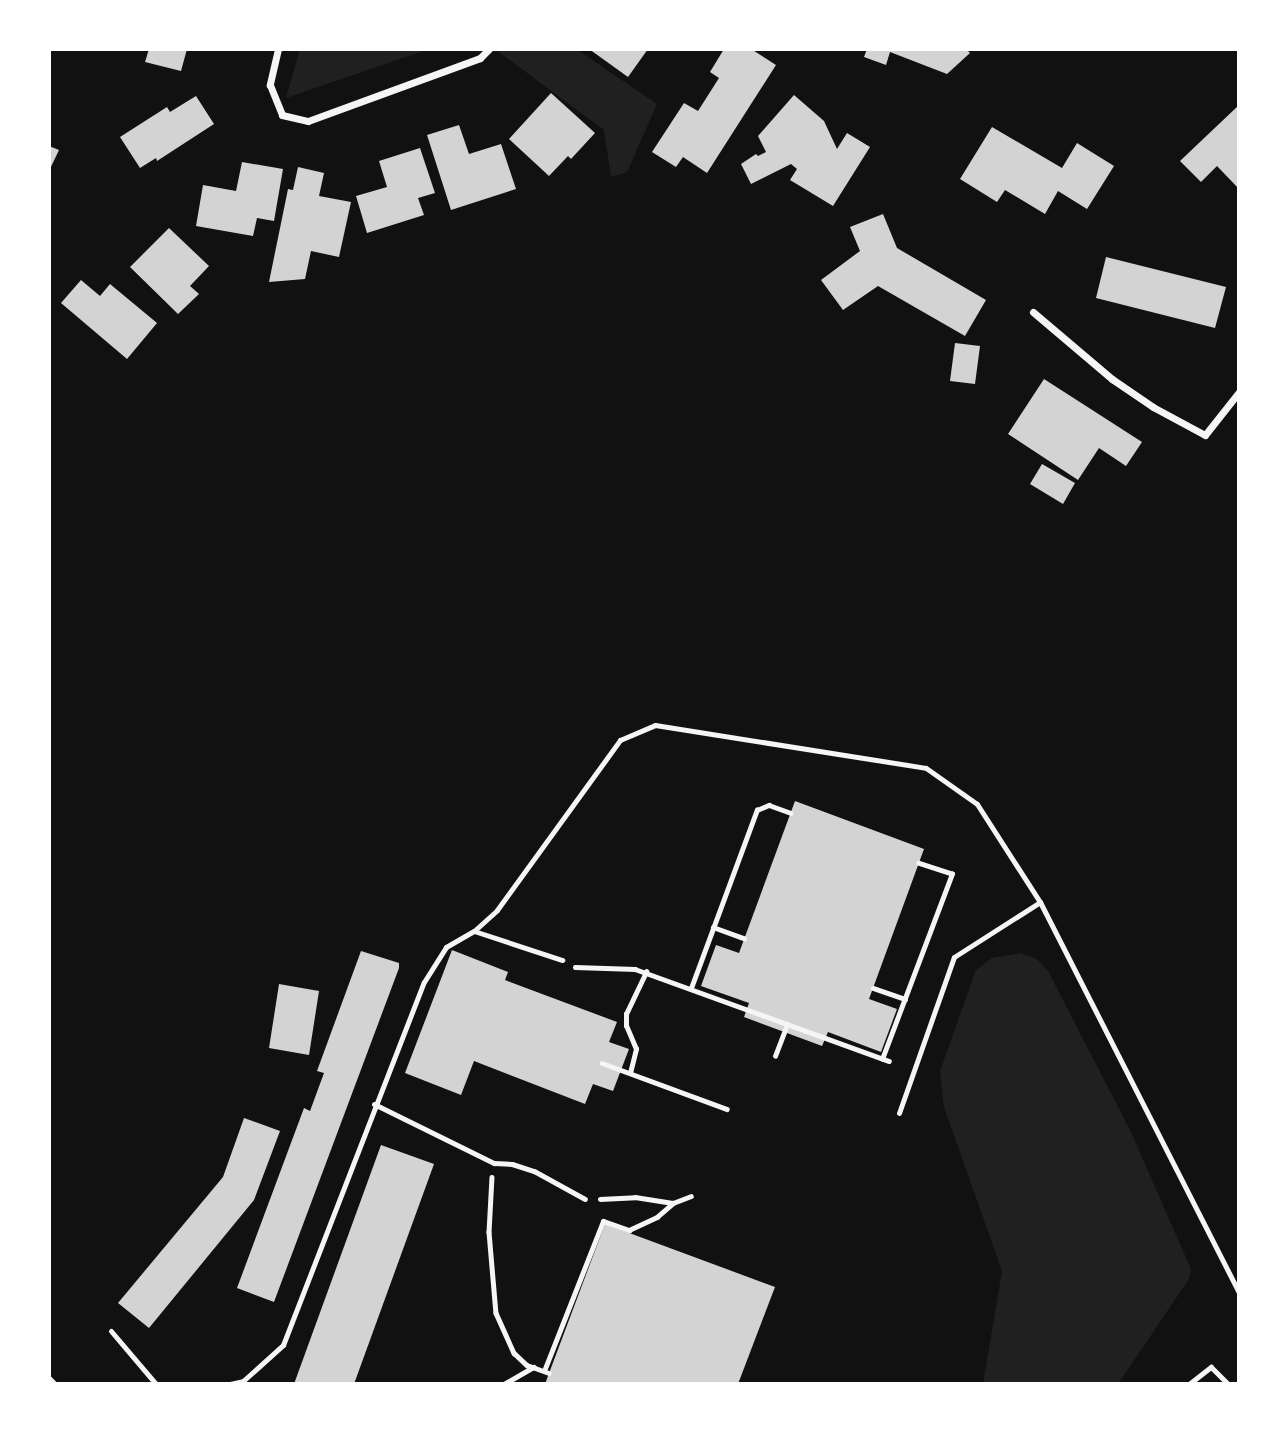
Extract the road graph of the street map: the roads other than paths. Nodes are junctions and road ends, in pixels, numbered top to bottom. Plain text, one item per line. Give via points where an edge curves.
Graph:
1 (278, 49) edge
2 (489, 49) edge
3 (1033, 312) dead end
4 (1239, 392) edge
5 (1040, 902) junction
6 (474, 931) junction
7 (562, 960) road end
8 (374, 1104) junction
9 (899, 1114) dead end
10 (585, 1199) road end
11 (1239, 1292) edge
12 (111, 1331) dead end
13 (49, 1378) edge
14 (55, 1384) edge
15 (156, 1384) edge
16 (230, 1384) edge
17 (1189, 1384) edge
18 (1228, 1384) edge

1 - 2 street via 270,85 282,115 308,121 480,58
3 - 4 street via 1111,379 1205,435
5 - 6 lane via 977,804 926,768 655,725 620,740 497,910
5 - 9 lane via 954,957
5 - 11 lane
6 - 7 lane
6 - 8 lane via 446,947 424,982
8 - 10 lane via 494,1163 534,1171
8 - 16 lane via 283,1345 243,1381
12 - 15 lane
13 - 14 lane
17 - 18 lane via 1211,1367

